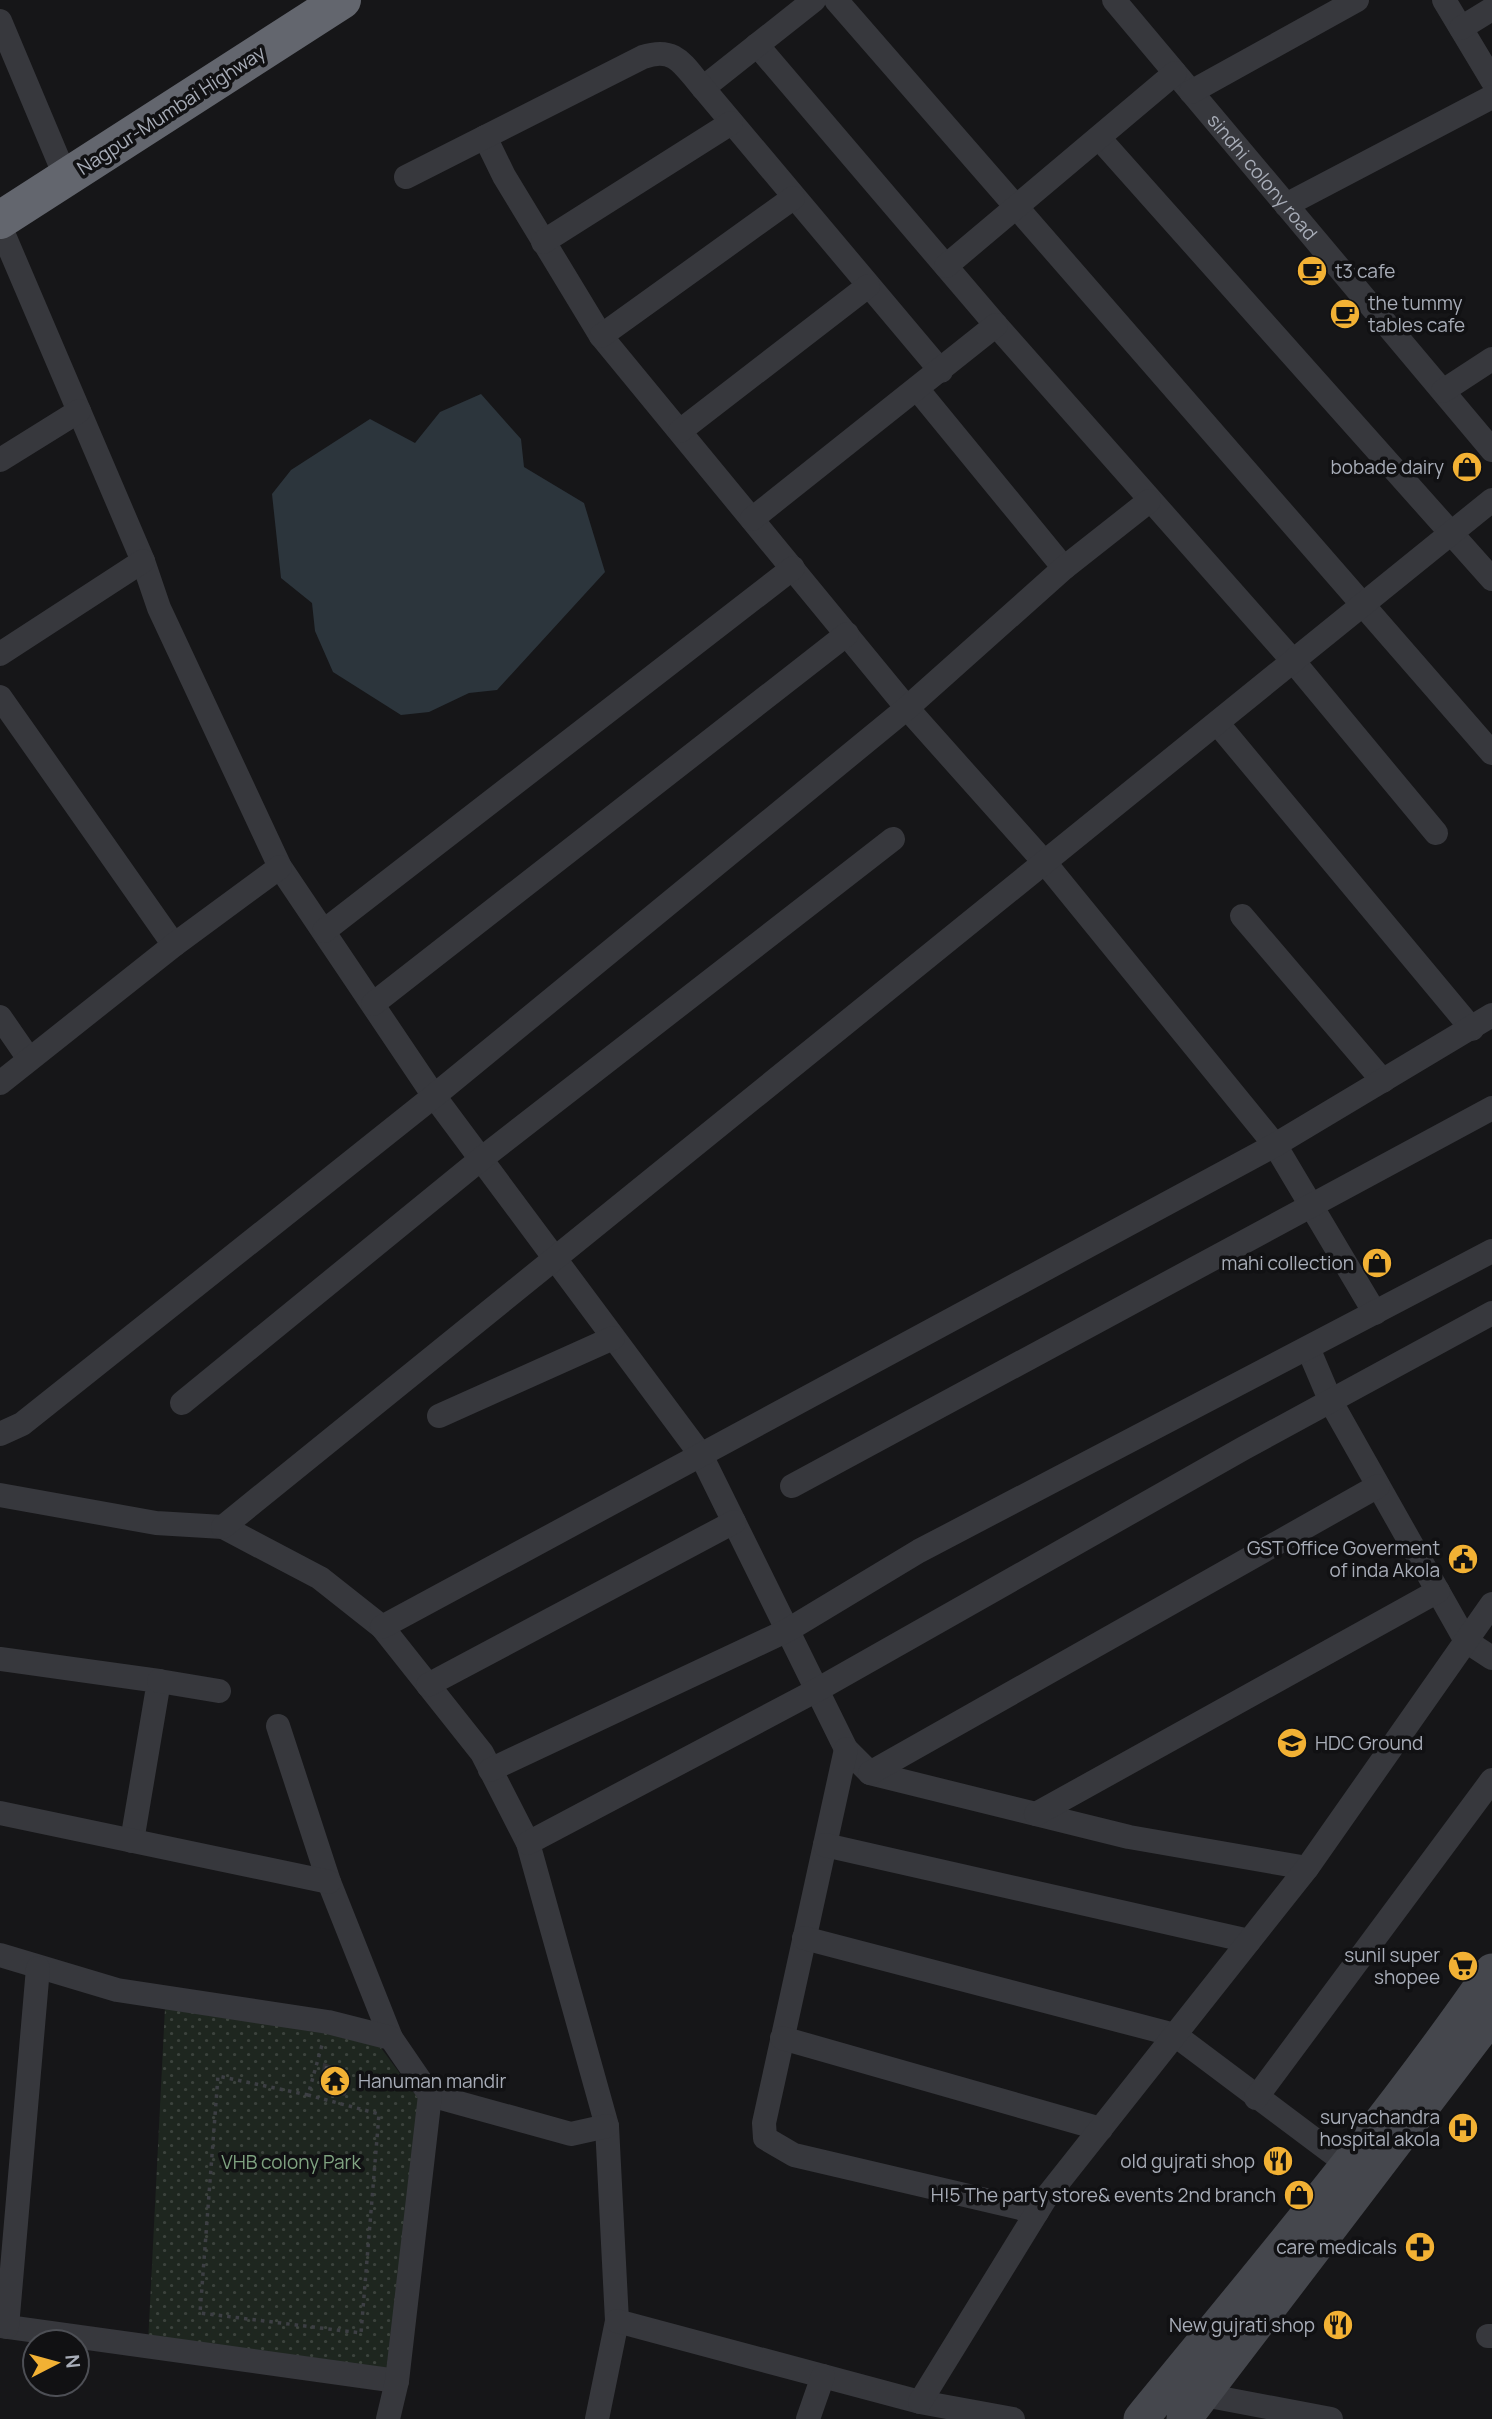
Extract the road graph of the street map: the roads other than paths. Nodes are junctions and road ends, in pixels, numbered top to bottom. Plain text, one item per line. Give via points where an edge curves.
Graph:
1 (342, 0) edge
2 (814, 0) edge
3 (836, 0) edge
4 (1114, 0) edge
5 (1357, 0) edge
6 (1444, 0) edge
7 (1492, 9) edge
8 (0, 21) edge
9 (1461, 28) junction
10 (757, 46) junction
11 (1492, 80) edge
12 (1183, 82) junction
13 (703, 88) junction
14 (1492, 97) edge
15 (731, 123) junction
16 (485, 137) junction
17 (1099, 138) junction
18 (406, 177) dead end
19 (66, 178) junction
20 (793, 198) junction
21 (1286, 205) junction
22 (1017, 208) junction
23 (0, 220) edge
24 (0, 226) edge
25 (544, 242) junction
26 (946, 267) junction
27 (868, 286) junction
28 (996, 325) junction
29 (601, 335) junction
30 (1492, 359) edge
31 (941, 371) junction
32 (918, 390) junction
33 (1443, 391) junction
34 (79, 411) junction
35 (680, 431) junction
36 (1492, 450) edge
37 (0, 460) edge
38 (1149, 500) junction
39 (1492, 500) edge
40 (752, 519) junction
41 (1453, 532) junction
42 (143, 561) junction
43 (1064, 568) junction
44 (793, 569) junction
45 (1492, 579) edge
46 (1361, 604) junction
47 (847, 634) junction
48 (0, 654) edge
49 (1294, 662) junction
50 (0, 696) edge
51 (907, 708) junction
52 (1218, 723) junction
53 (1492, 753) edge
54 (1436, 832) dead end
55 (893, 839) dead end
56 (1046, 864) junction
57 (280, 867) junction
58 (1242, 916) dead end
59 (324, 931) junction
60 (174, 945) junction
61 (373, 1004) junction
62 (0, 1017) edge
63 (1482, 1022) edge
64 (29, 1059) junction
65 (1383, 1081) junction
66 (0, 1083) edge
67 (434, 1096) junction
68 (1492, 1108) edge
69 (1275, 1145) junction
70 (481, 1159) junction
71 (1311, 1206) junction
72 (1492, 1251) edge
73 (553, 1258) junction
74 (1492, 1312) edge
75 (1375, 1313) junction
76 (613, 1338) junction
77 (1308, 1349) junction
78 (1331, 1402) junction
79 (182, 1403) dead end
80 (439, 1416) dead end
81 (0, 1433) edge
82 (701, 1455) junction
83 (792, 1486) dead end
84 (1378, 1486) junction
85 (0, 1495) edge
86 (734, 1522) junction
87 (223, 1527) junction
88 (1438, 1591) junction
89 (1492, 1604) edge
90 (382, 1627) junction
91 (788, 1630) junction
92 (1466, 1641) junction
93 (1492, 1658) edge
94 (0, 1659) edge
95 (159, 1681) junction
96 (428, 1685) junction
97 (219, 1690) dead end
98 (817, 1690) junction
99 (278, 1726) dead end
100 (846, 1749) junction
101 (490, 1770) junction
102 (870, 1773) junction
103 (1492, 1780) edge
104 (0, 1813) edge
105 (1037, 1814) junction
106 (132, 1841) junction
107 (528, 1843) junction
108 (825, 1845) junction
109 (1307, 1868) junction
110 (329, 1882) junction
111 (804, 1938) junction
112 (1250, 1941) junction
113 (0, 1955) edge
114 (38, 1968) junction
115 (1492, 1971) edge
116 (1492, 2015) edge
117 (1175, 2035) junction
118 (391, 2038) junction
119 (782, 2038) junction
120 (1470, 2043) edge
121 (430, 2095) junction
122 (1256, 2098) junction
123 (607, 2126) junction
124 (1101, 2129) junction
125 (1358, 2172) junction
126 (1037, 2212) junction
127 (617, 2321) junction
128 (4, 2327) edge
129 (823, 2376) junction
130 (397, 2381) junction
131 (920, 2402) junction
132 (1194, 2407) edge
133 (388, 2419) edge
134 (597, 2419) edge
135 (808, 2419) edge
136 (1013, 2419) edge
137 (1141, 2419) edge
138 (1331, 2419) edge

1 - 19 highway, Nagpur-Mumbai Highway
2 - 10 street
3 - 22 street
4 - 12 street, sindhi colony road
5 - 12 street
6 - 9 street
7 - 9 street
8 - 19 street
9 - 11 street
10 - 13 street
10 - 26 street
12 - 17 street
12 - 21 street, sindhi colony road
13 - 15 street
13 - 16 street via 676,57 656,52
14 - 21 street
15 - 20 street
15 - 25 street
16 - 18 street
16 - 25 street
17 - 22 street
17 - 41 street
19 - 23 highway, Nagpur-Mumbai Highway
20 - 27 street
20 - 29 street
21 - 33 street, sindhi colony road
22 - 26 street
22 - 46 street
24 - 34 street
25 - 29 street
26 - 28 street
27 - 31 street
27 - 35 street
28 - 31 street
28 - 38 street
29 - 35 street
30 - 33 street
31 - 32 street
32 - 40 street
32 - 43 street
33 - 36 street, sindhi colony road
34 - 37 street
34 - 42 street
35 - 40 street
38 - 43 street
38 - 49 street
39 - 41 street
40 - 44 street
41 - 45 street
41 - 46 street
42 - 48 street
42 - 57 street via 159,608
43 - 51 street
44 - 47 street
44 - 59 street
46 - 49 street
46 - 53 street
47 - 51 street
47 - 61 street
49 - 52 street
49 - 54 street
50 - 60 street
51 - 56 street
51 - 67 street
52 - 56 street
52 - 63 street
55 - 70 street
56 - 69 street
56 - 73 street
57 - 59 street
57 - 60 street
58 - 65 street
59 - 61 street
60 - 64 street
61 - 67 street
62 - 64 street
63 - 65 street
64 - 66 street
65 - 69 street
67 - 70 street
67 - 81 street via 22,1424
68 - 71 street
69 - 71 street
69 - 82 street
70 - 73 street
70 - 79 street
71 - 75 street
71 - 83 street
72 - 75 street
73 - 76 street
73 - 87 street
74 - 78 street
75 - 77 street
76 - 80 street
76 - 82 street
77 - 78 street
77 - 91 street via 919,1551
78 - 84 street
78 - 98 street
82 - 86 street
82 - 90 street
84 - 88 street
84 - 102 street
85 - 87 street via 156,1523
86 - 91 street
86 - 96 street
87 - 90 street via 320,1578
88 - 92 street
88 - 105 street
89 - 92 street
90 - 96 street
91 - 98 street
91 - 101 street
92 - 93 street
92 - 109 street
94 - 95 street
95 - 97 street
95 - 106 street
96 - 101 street via 482,1753
98 - 100 street
98 - 107 street
99 - 110 street
100 - 102 street
100 - 108 street
101 - 107 street
102 - 105 street
103 - 122 street
104 - 106 street
105 - 109 street via 1129,1837
106 - 110 street
107 - 123 street
108 - 111 street
108 - 112 street
109 - 112 street
110 - 118 street
111 - 117 street
111 - 119 street
112 - 117 street
113 - 114 street
114 - 118 street via 117,1990 328,2022
114 - 128 street
115 - 120 street
116 - 120 street
117 - 122 street
117 - 124 street
118 - 121 street
119 - 124 street
119 - 126 street via 764,2123 765,2138 775,2147
120 - 125 street
121 - 123 street via 570,2134
121 - 130 street
122 - 125 street
123 - 127 street
124 - 126 street
125 - 132 street
125 - 137 street
126 - 131 street
127 - 129 street
127 - 134 street
128 - 130 street
129 - 131 street
129 - 135 street
130 - 133 street
131 - 136 street
132 - 138 street

